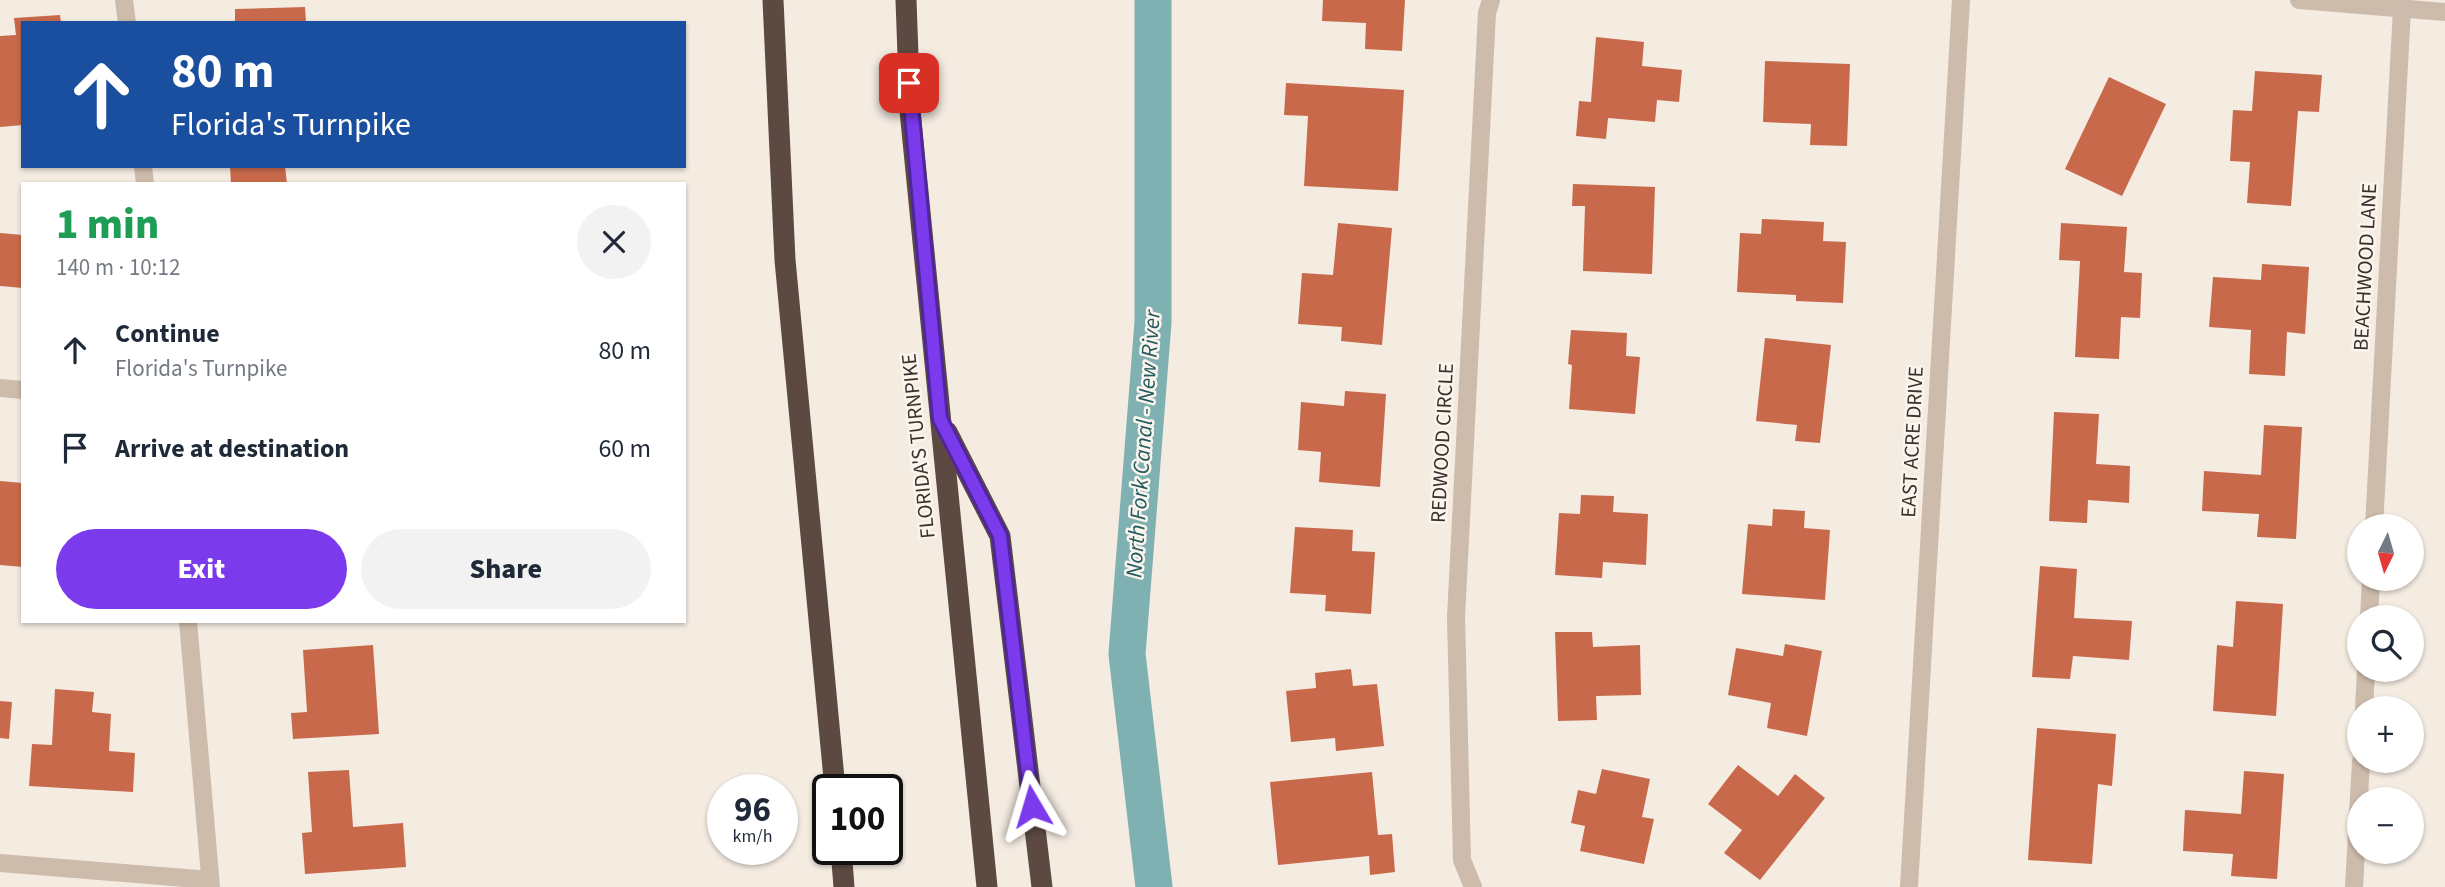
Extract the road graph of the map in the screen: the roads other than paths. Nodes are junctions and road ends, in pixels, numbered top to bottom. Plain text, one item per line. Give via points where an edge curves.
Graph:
1 (124, 0) edge
2 (773, 0) edge
3 (906, 0) edge
4 (1491, 0) edge
5 (1961, 0) edge
6 (2299, 0) edge
7 (2402, 9) junction
8 (2445, 12) edge
9 (127, 21) edge
10 (0, 388) edge
11 (21, 390) edge
12 (940, 419) junction
13 (2375, 514) edge
14 (188, 623) edge
15 (2360, 773) edge
16 (834, 774) edge
17 (0, 863) edge
18 (842, 865) edge
19 (210, 884) edge
20 (844, 887) edge
21 (988, 887) edge
22 (1042, 887) edge
23 (1473, 887) edge
24 (1909, 887) edge
25 (2354, 887) edge

1 - 9 street
2 - 16 highway via 785,260
3 - 12 highway, FLORIDA'S TURNPIKE via 909,111
4 - 23 street, REDWOOD CIRCLE via 1456,617 1462,860
5 - 24 street, EAST ACRE DRIVE
6 - 7 street
7 - 8 street
7 - 13 street, BEACHWOOD LANE
10 - 11 street
12 - 21 highway, FLORIDA'S TURNPIKE
12 - 22 highway via 1000,536
14 - 19 street
15 - 25 street
17 - 19 street
18 - 20 highway

